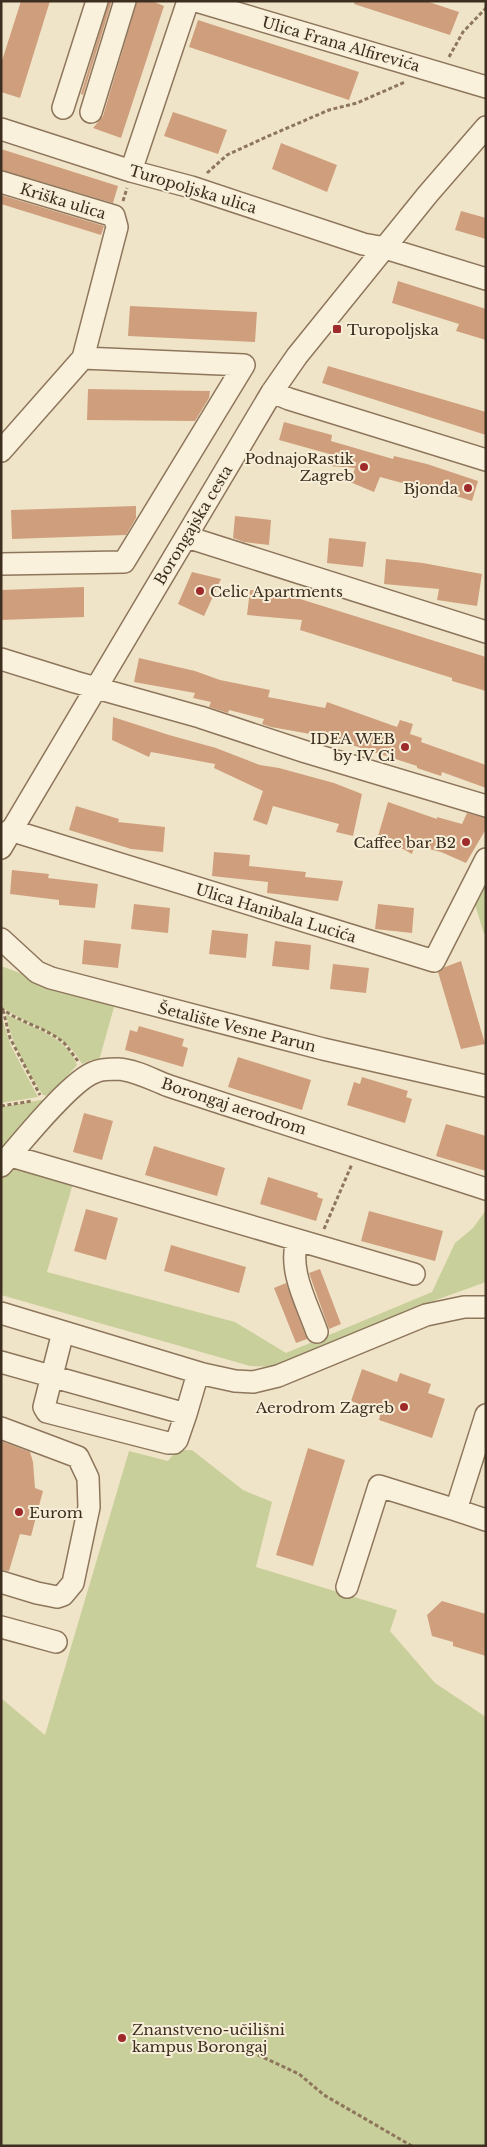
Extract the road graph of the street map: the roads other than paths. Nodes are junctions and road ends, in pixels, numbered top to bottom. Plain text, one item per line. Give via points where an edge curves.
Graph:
1 (96, 1) edge
2 (125, 1) edge
3 (188, 1) edge
4 (196, 1) edge
5 (486, 87) edge
6 (64, 108) dead end
7 (90, 112) dead end
8 (486, 127) edge
9 (1, 129) edge
10 (131, 170) junction
11 (1, 182) edge
12 (385, 248) junction
13 (486, 280) edge
14 (83, 358) junction
15 (272, 392) junction
16 (1, 450) edge
17 (486, 460) edge
18 (187, 537) junction
19 (1, 564) edge
20 (486, 632) edge
21 (1, 659) edge
22 (97, 688) junction
23 (486, 806) edge
24 (6, 839) edge
25 (486, 859) edge
26 (1, 939) edge
27 (486, 1086) edge
28 (6, 1161) edge
29 (486, 1189) edge
30 (297, 1240) junction
31 (414, 1274) dead end
32 (486, 1307) edge
33 (1, 1313) edge
34 (63, 1332) junction
35 (317, 1332) dead end
36 (1, 1362) edge
37 (198, 1373) junction
38 (52, 1376) junction
39 (186, 1414) junction
40 (486, 1415) edge
41 (1, 1428) edge
42 (456, 1510) junction
43 (486, 1520) edge
44 (1, 1582) edge
45 (347, 1586) dead end
46 (1, 1627) edge
47 (56, 1642) dead end

1 - 6 street
2 - 7 street
3 - 10 street
4 - 5 street, Ulica Frana Alfirevića
8 - 12 street, Borongajska cesta
9 - 10 street, Turopoljska ulica
10 - 12 street, Turopoljska ulica via 363,244
11 - 14 street, Kriška ulica via 114,216 117,227
12 - 13 street, Turopoljska ulica
12 - 15 street, Borongajska cesta via 297,356
14 - 16 street
14 - 19 street via 244,365 124,562
15 - 17 street
15 - 18 street, Borongajska cesta
18 - 20 street
18 - 22 street, Borongajska cesta
21 - 22 street
22 - 23 street
22 - 24 street, Borongajska cesta
24 - 25 street, Ulica Hanibala Lucića via 434,961
26 - 27 street, Šetalište Vesne Parun via 38,972 51,978 323,1049
28 - 29 street, Borongaj aerodrom via 82,1079 95,1072 117,1069
28 - 30 street, Borongaj aerodrom
30 - 31 street, Borongaj aerodrom
30 - 35 street via 293,1253 296,1274
32 - 37 street via 464,1307 426,1315 278,1376 253,1382
33 - 34 street
34 - 37 street
34 - 38 street
36 - 38 street
37 - 39 street
38 - 39 street
38 - 39 street via 44,1407 47,1412 168,1443 177,1440
40 - 42 street
41 - 44 street via 78,1456 88,1478 90,1507 73,1583 63,1595 37,1593
42 - 43 street
42 - 45 street via 379,1486
46 - 47 street

